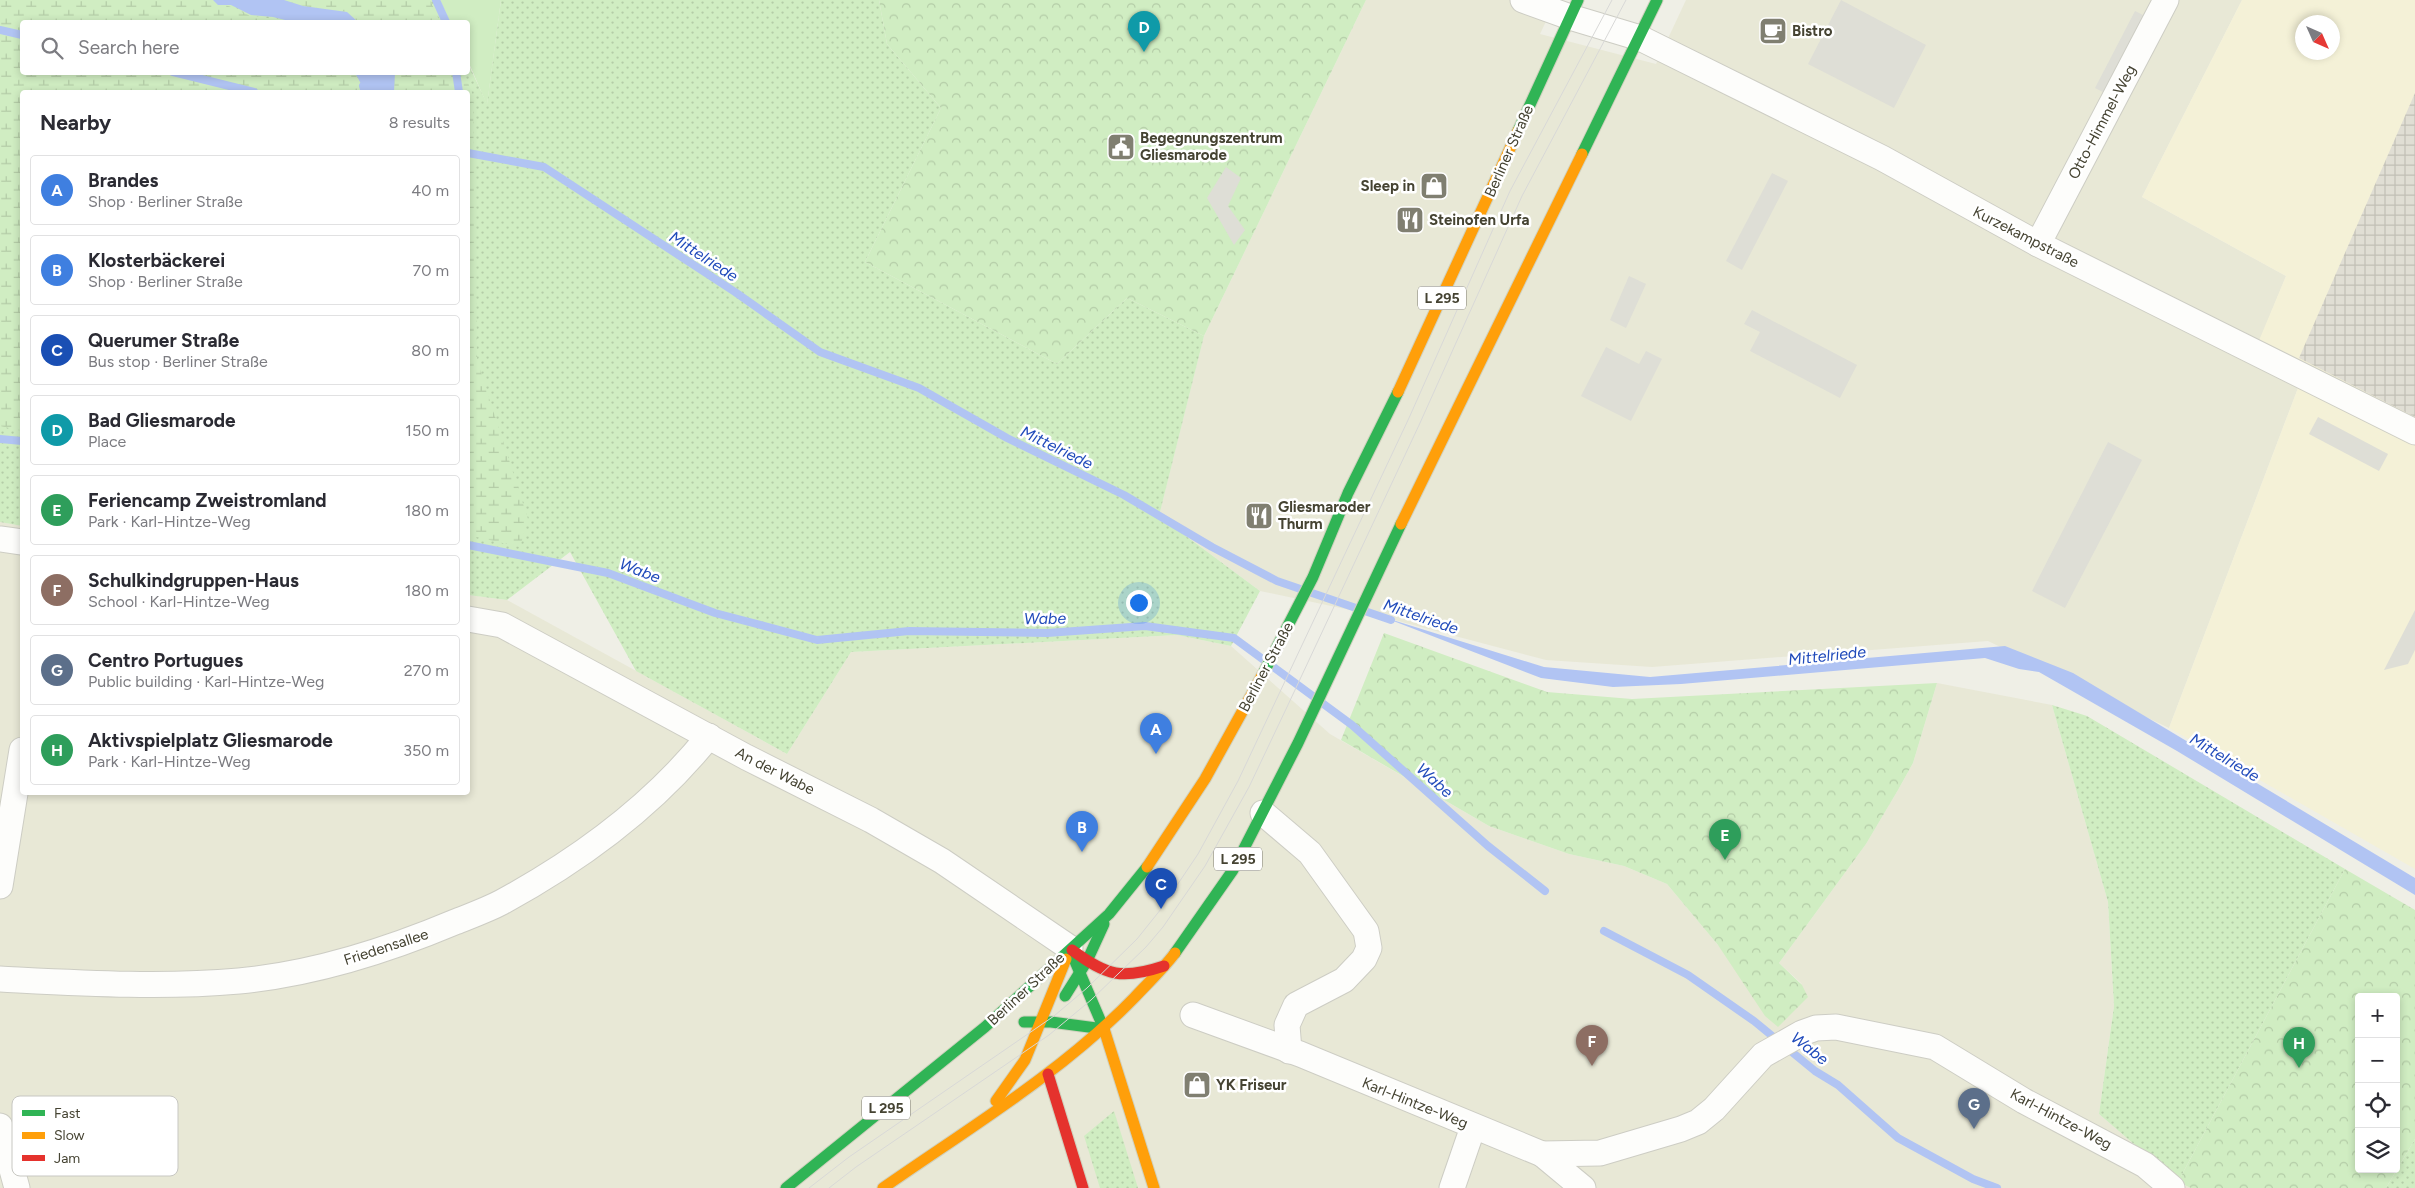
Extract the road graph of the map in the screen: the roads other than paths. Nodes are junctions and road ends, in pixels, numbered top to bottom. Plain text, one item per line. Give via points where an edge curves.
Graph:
1 (1523, 0) edge
2 (1657, 0) edge
3 (2166, 0) edge
4 (1574, 9) edge
5 (1640, 38) junction
6 (2038, 244) junction
7 (2415, 432) edge
8 (0, 539) edge
9 (20, 542) edge
10 (470, 619) edge
11 (709, 736) junction
12 (20, 762) edge
13 (1263, 814) junction
14 (0, 886) edge
15 (1109, 914) junction
16 (1079, 954) junction
17 (1164, 966) junction
18 (1079, 972) junction
19 (0, 979) edge
20 (1192, 1015) dead end
21 (1046, 1022) junction
22 (986, 1027) junction
23 (1104, 1029) junction
24 (1048, 1035) dead end
25 (1289, 1051) junction
26 (1048, 1058) dead end
27 (1048, 1074) junction
28 (982, 1120) junction
29 (0, 1126) edge
30 (1473, 1127) junction
31 (1542, 1154) junction
32 (12, 1170) edge
33 (786, 1188) edge
34 (883, 1188) edge
35 (1083, 1188) edge
36 (1154, 1188) edge
37 (1452, 1188) edge
38 (1583, 1188) edge
39 (2172, 1188) edge

1 - 4 street
2 - 5 main road, L 295
3 - 6 street, Otto-Himmel-Weg
4 - 5 street
4 - 15 main road, Berliner Straße / L 295 via 1412,365 1348,493 1313,577 1205,779 1156,855
5 - 6 street, Kurzekampstraße via 1882,158
5 - 13 main road, L 295 via 1366,596
6 - 7 street, Kurzekampstraße
8 - 9 street
10 - 11 street, An der Wabe via 502,625
11 - 16 street, An der Wabe via 871,820 942,861
11 - 19 street, Friedensallee via 684,767 648,802 577,855 501,903 417,938 321,968 240,980 155,985
12 - 14 street
13 - 17 main road, L 295 via 1233,870
13 - 25 street via 1310,853 1366,931 1369,948 1344,980 1296,1005 1288,1025
15 - 16 main road, Berliner Straße / L 295
15 - 16 main road
16 - 17 main road via 1103,972 1116,976 1139,975
16 - 18 main road
16 - 18 main road
16 - 21 main road
16 - 22 main road, Berliner Straße / L 295
17 - 23 main road, L 295
18 - 21 main road
18 - 23 main road
20 - 25 street, Karl-Hintze-Weg
21 - 22 main road
21 - 23 main road
21 - 24 main road
21 - 28 main road via 1025,1060
22 - 33 main road, Berliner Straße / L 295
23 - 27 main road, L 295
23 - 36 main road
25 - 30 street, Karl-Hintze-Weg
26 - 27 main road
27 - 28 main road, L 295
27 - 35 main road
28 - 34 main road, L 295
29 - 32 street
30 - 31 street, Karl-Hintze-Weg
30 - 37 street
31 - 38 street, Karl-Hintze-Weg
31 - 39 street, Karl-Hintze-Weg via 1600,1153 1698,1122 1763,1055 1802,1033 1816,1028 1836,1028 1935,1047 2024,1101 2145,1165

